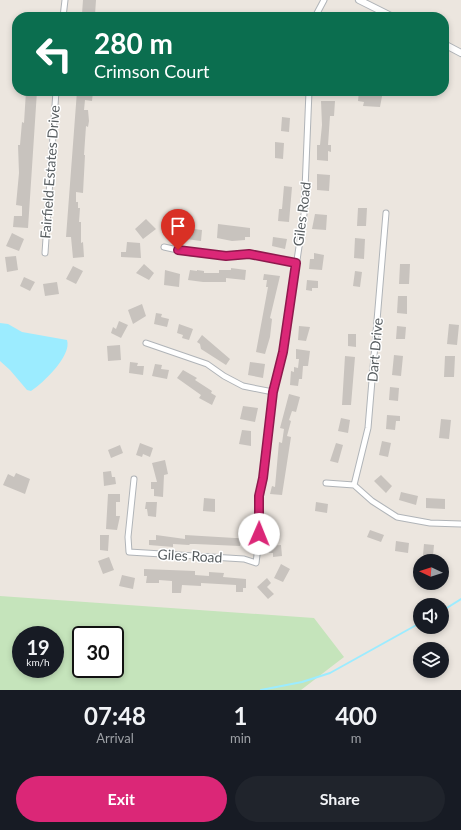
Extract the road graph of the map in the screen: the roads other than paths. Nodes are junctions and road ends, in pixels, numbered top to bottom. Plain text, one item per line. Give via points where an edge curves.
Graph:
1 (65, 0) edge
2 (324, 0) edge
3 (359, 0) edge
4 (64, 12) edge
5 (318, 12) edge
6 (383, 12) edge
7 (449, 47) edge
8 (461, 53) edge
9 (56, 96) edge
10 (309, 96) edge
11 (386, 213) dead end
12 (164, 247) dead end
13 (45, 253) dead end
14 (296, 263) junction
15 (146, 343) dead end
16 (273, 392) junction
17 (134, 479) dead end
18 (326, 483) dead end
19 (354, 485) junction
20 (461, 524) edge

1 - 4 street
2 - 5 street
3 - 6 street
7 - 8 street
9 - 13 street, Fairfield Estates Drive
10 - 14 street, Giles Road via 304,214
11 - 19 street, Dart Drive via 368,428
12 - 14 street via 191,253 226,256 249,254
14 - 16 street, Giles Road via 283,352
15 - 16 street via 207,364 243,386
16 - 17 street, Giles Road via 259,496 256,563 244,559 129,552 128,537
18 - 19 street
19 - 20 street via 372,501 397,517 430,523

